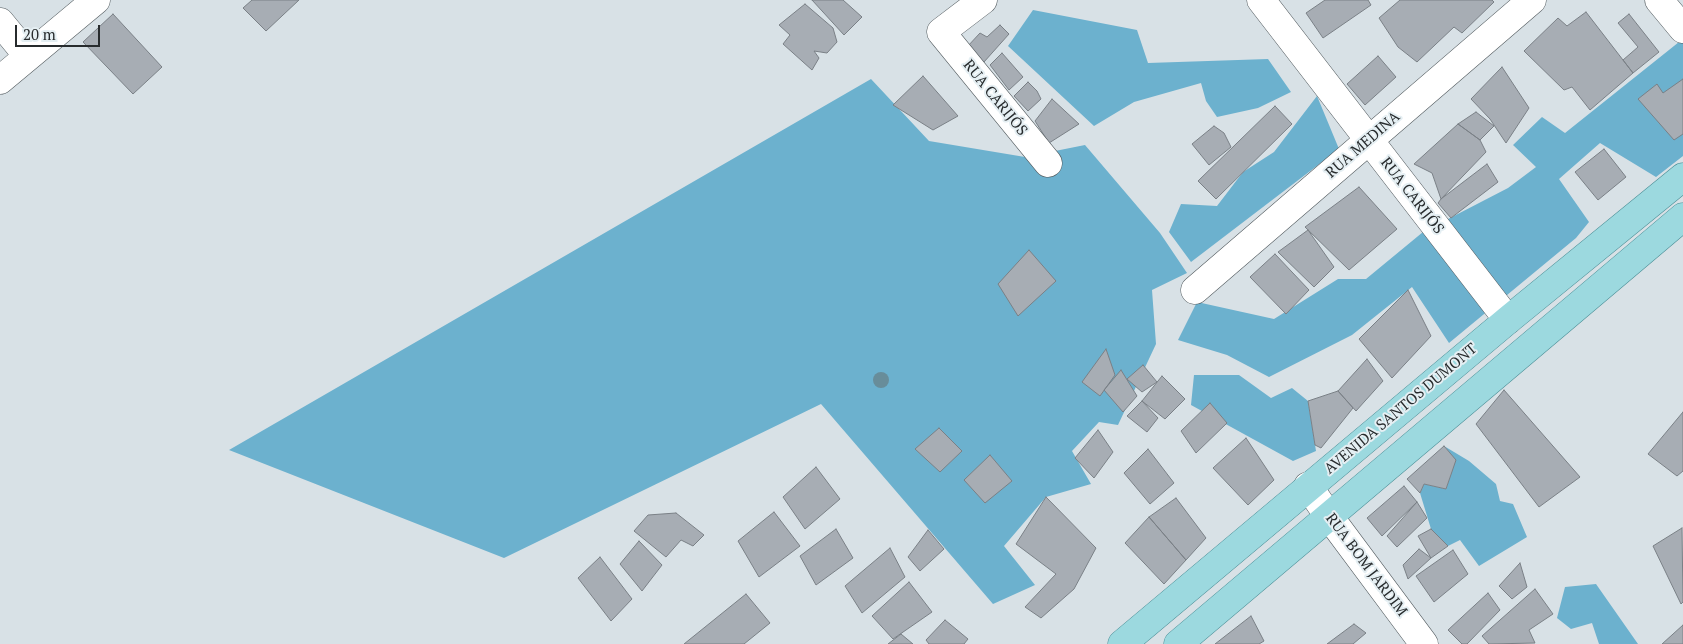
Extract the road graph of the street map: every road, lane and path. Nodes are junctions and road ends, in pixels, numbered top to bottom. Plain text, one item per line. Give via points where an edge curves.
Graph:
1 (96, 0) edge
2 (983, 0) edge
3 (1261, 0) edge
4 (1532, 0) edge
5 (1659, 0) edge
6 (0, 22) edge
7 (1683, 29) edge
8 (28, 56) junction
9 (0, 80) edge
10 (1369, 140) junction
11 (1048, 163) dead end
12 (1683, 177) edge
13 (1683, 217) edge
14 (1195, 290) dead end
15 (1508, 320) junction
16 (1308, 486) junction
17 (1328, 515) junction
18 (1122, 644) edge
19 (1178, 644) edge
20 (1424, 644) edge

1 - 8 street
2 - 11 street, RUA CARIJÓS via 941,32
3 - 10 street, RUA CARIJÓS
4 - 10 street, RUA MEDINA
5 - 7 street
6 - 8 street
8 - 9 street
10 - 14 street, RUA MEDINA
10 - 15 street, RUA CARIJÓS
12 - 15 main road, AVENIDA SANTOS DUMONT
13 - 17 main road
15 - 16 main road, AVENIDA SANTOS DUMONT
16 - 17 street, RUA BOM JARDIM
16 - 18 main road, AVENIDA SANTOS DUMONT
17 - 19 main road
17 - 20 street, RUA BOM JARDIM

